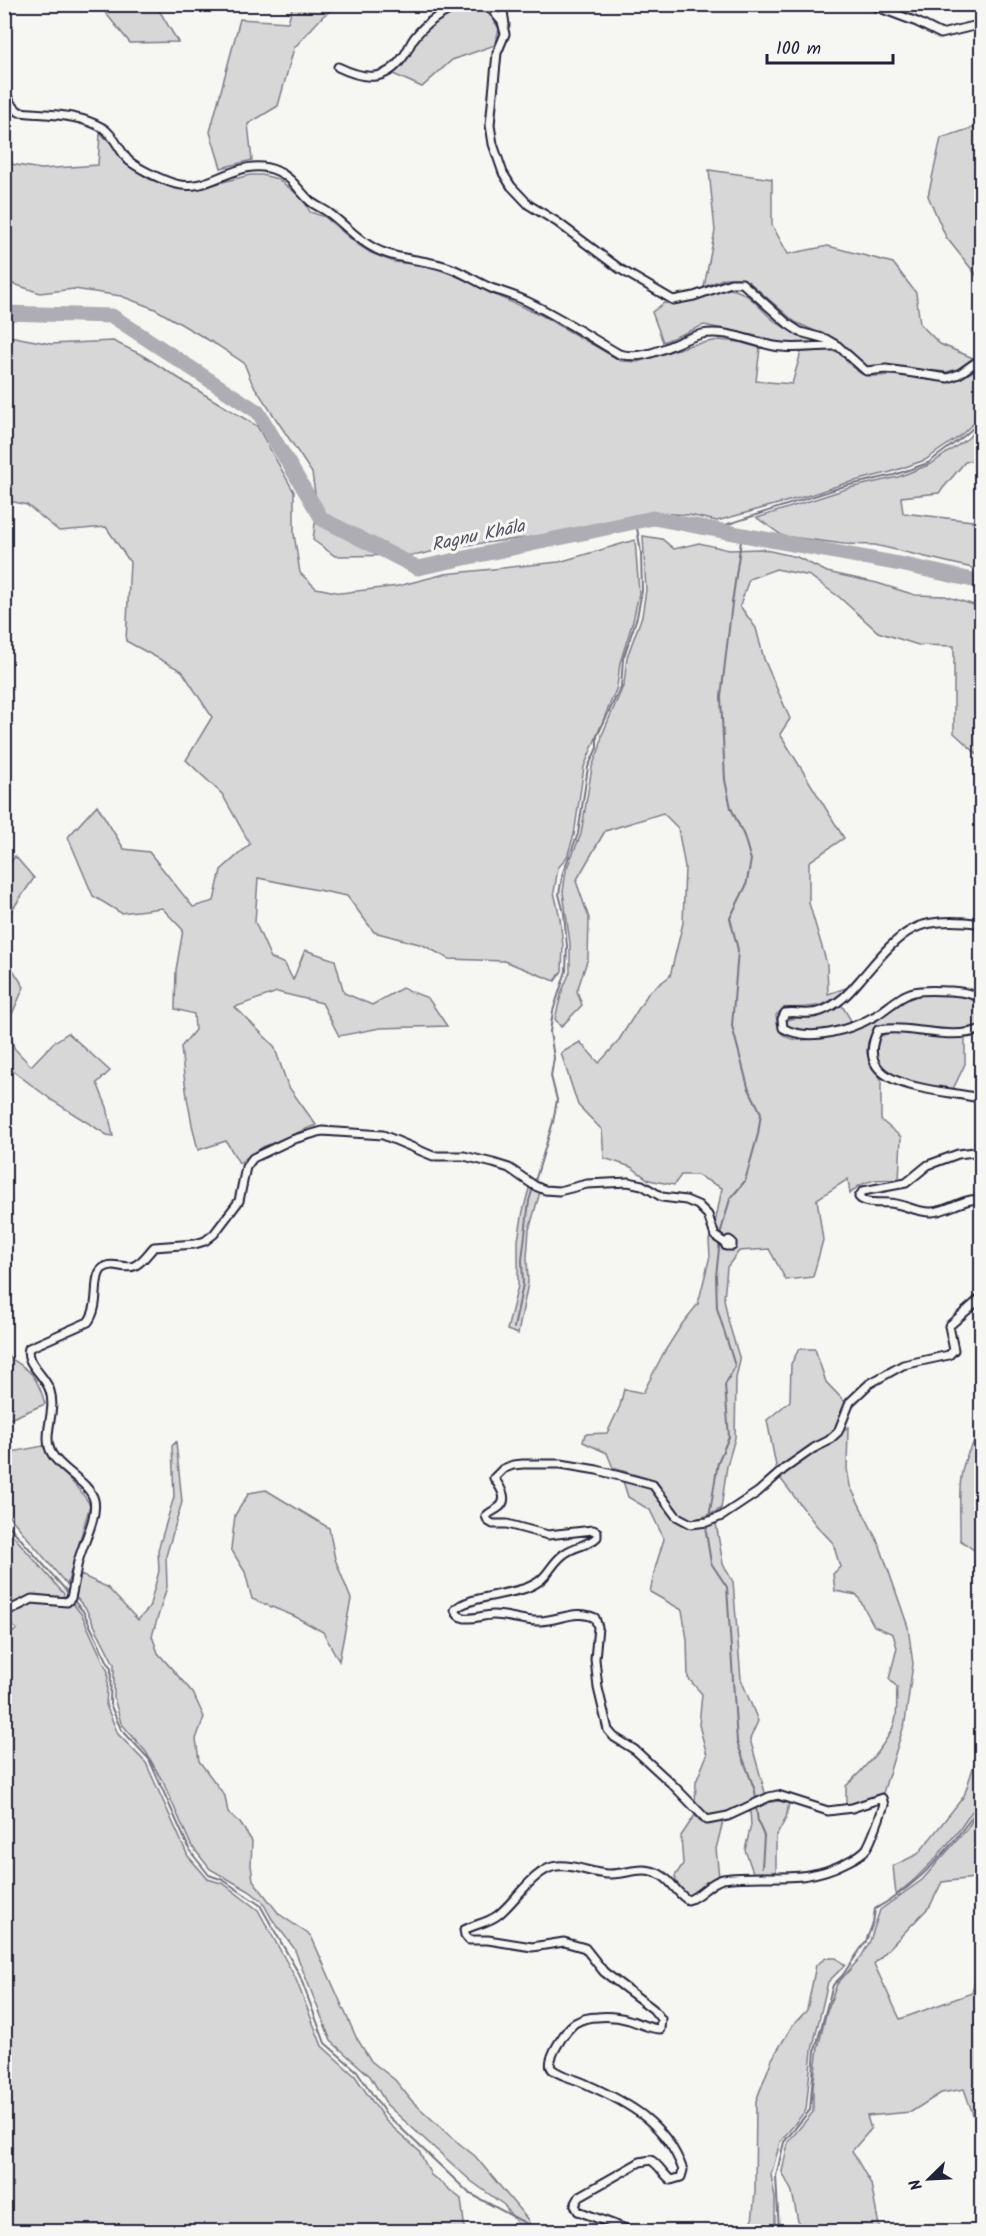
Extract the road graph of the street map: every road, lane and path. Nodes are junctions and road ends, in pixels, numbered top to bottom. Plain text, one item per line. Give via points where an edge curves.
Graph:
1 (460, 4) edge
2 (484, 4) edge
3 (501, 4) edge
4 (869, 4) edge
5 (981, 24) edge
6 (505, 34) junction
7 (338, 67) dead end
8 (4, 89) edge
9 (838, 346) junction
10 (981, 358) edge
11 (981, 924) edge
12 (981, 999) edge
13 (981, 1029) edge
14 (981, 1099) edge
15 (981, 1151) edge
16 (981, 1200) edge
17 (725, 1243) dead end
18 (981, 1297) edge
19 (4, 1610) edge
20 (634, 2232) edge

1 - 7 street via 429,22 395,67 383,74 357,76
2 - 6 street via 502,22
3 - 6 street
4 - 5 street via 941,34
6 - 9 street via 497,53 490,125 503,173 529,205 664,296 673,300 742,283 800,332
8 - 9 street via 19,112 56,114 103,129 129,161 177,185 200,185 246,167 277,171 291,180 311,203 372,247 405,260 424,260 527,301 619,354 642,356 705,333 788,348
9 - 10 street via 866,371 886,369 948,378
11 - 12 street via 949,922 913,929 838,1003 807,1015 785,1013 783,1028 805,1034 839,1030 875,1016 912,992 968,993
13 - 14 street via 972,1033 878,1030 871,1049 872,1059 886,1077
15 - 16 street via 928,1165 906,1183 863,1191 859,1197 866,1202 902,1204 930,1212 971,1198
17 - 19 street via 715,1236 708,1215 698,1205 662,1197 642,1185 587,1184 545,1190 509,1168 464,1156 433,1156 383,1135 322,1131 253,1158 246,1167 239,1201 214,1234 195,1244 154,1246 134,1266 102,1269 94,1314 88,1322 29,1348 29,1360 50,1391 53,1406 47,1442 51,1453 92,1493 95,1503 71,1598 67,1602 32,1599
18 - 20 street via 949,1326 954,1350 949,1355 903,1365 869,1384 850,1402 838,1432 828,1441 722,1516 706,1522 691,1524 676,1516 653,1485 597,1470 561,1464 513,1465 494,1478 504,1501 486,1516 493,1524 548,1535 593,1530 597,1537 562,1555 536,1584 458,1606 457,1615 538,1621 585,1613 595,1618 598,1688 609,1730 707,1820 778,1796 828,1810 852,1808 882,1798 884,1805 866,1850 819,1874 722,1880 688,1900 663,1876 650,1870 608,1874 554,1866 538,1874 498,1915 464,1930 469,1940 532,1947 564,1942 585,1948 604,1972 661,2019 660,2029 617,2018 579,2020 566,2032 549,2064 551,2069 601,2090 640,2113 670,2141 679,2157 683,2170 675,2180 666,2177 651,2160 640,2162 580,2196 575,2205 578,2211

